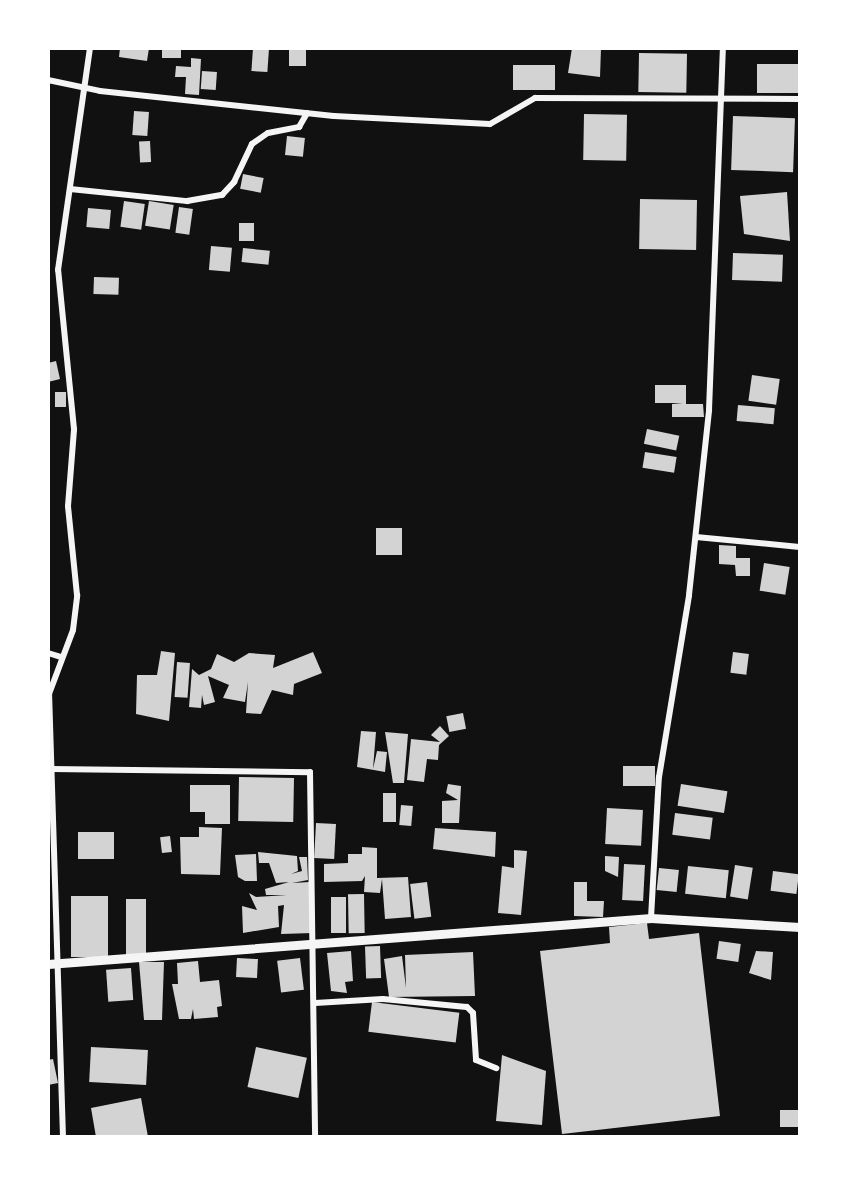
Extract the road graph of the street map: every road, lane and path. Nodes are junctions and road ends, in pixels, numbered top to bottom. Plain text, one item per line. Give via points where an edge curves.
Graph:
1 (90, 48) edge
2 (723, 48) edge
3 (48, 80) edge
4 (86, 89) junction
5 (800, 99) edge
6 (718, 100) junction
7 (307, 113) junction
8 (70, 189) junction
9 (696, 537) junction
10 (800, 547) edge
11 (48, 653) edge
12 (61, 657) junction
13 (51, 769) junction
14 (651, 918) junction
15 (800, 927) edge
16 (314, 944) junction
17 (52, 963) edge
18 (315, 1003) junction
19 (496, 1068) dead end
20 (63, 1137) edge
21 (315, 1137) edge

1 - 4 street
2 - 6 street
3 - 4 street
4 - 7 street
4 - 8 street
5 - 6 street
6 - 7 street via 535,98 490,124
6 - 9 street via 713,354
7 - 8 street via 299,127 268,133 252,144 222,195 187,201
8 - 12 street via 58,303 74,429 68,506 77,595 73,630
9 - 10 street
9 - 14 street via 659,777
11 - 12 street
12 - 13 street via 49,694
13 - 16 street via 310,772
13 - 17 street
14 - 15 main road
14 - 16 main road
16 - 17 main road
16 - 18 street
17 - 20 street
18 - 19 street via 383,999 467,1007 473,1013 476,1060
18 - 21 street

